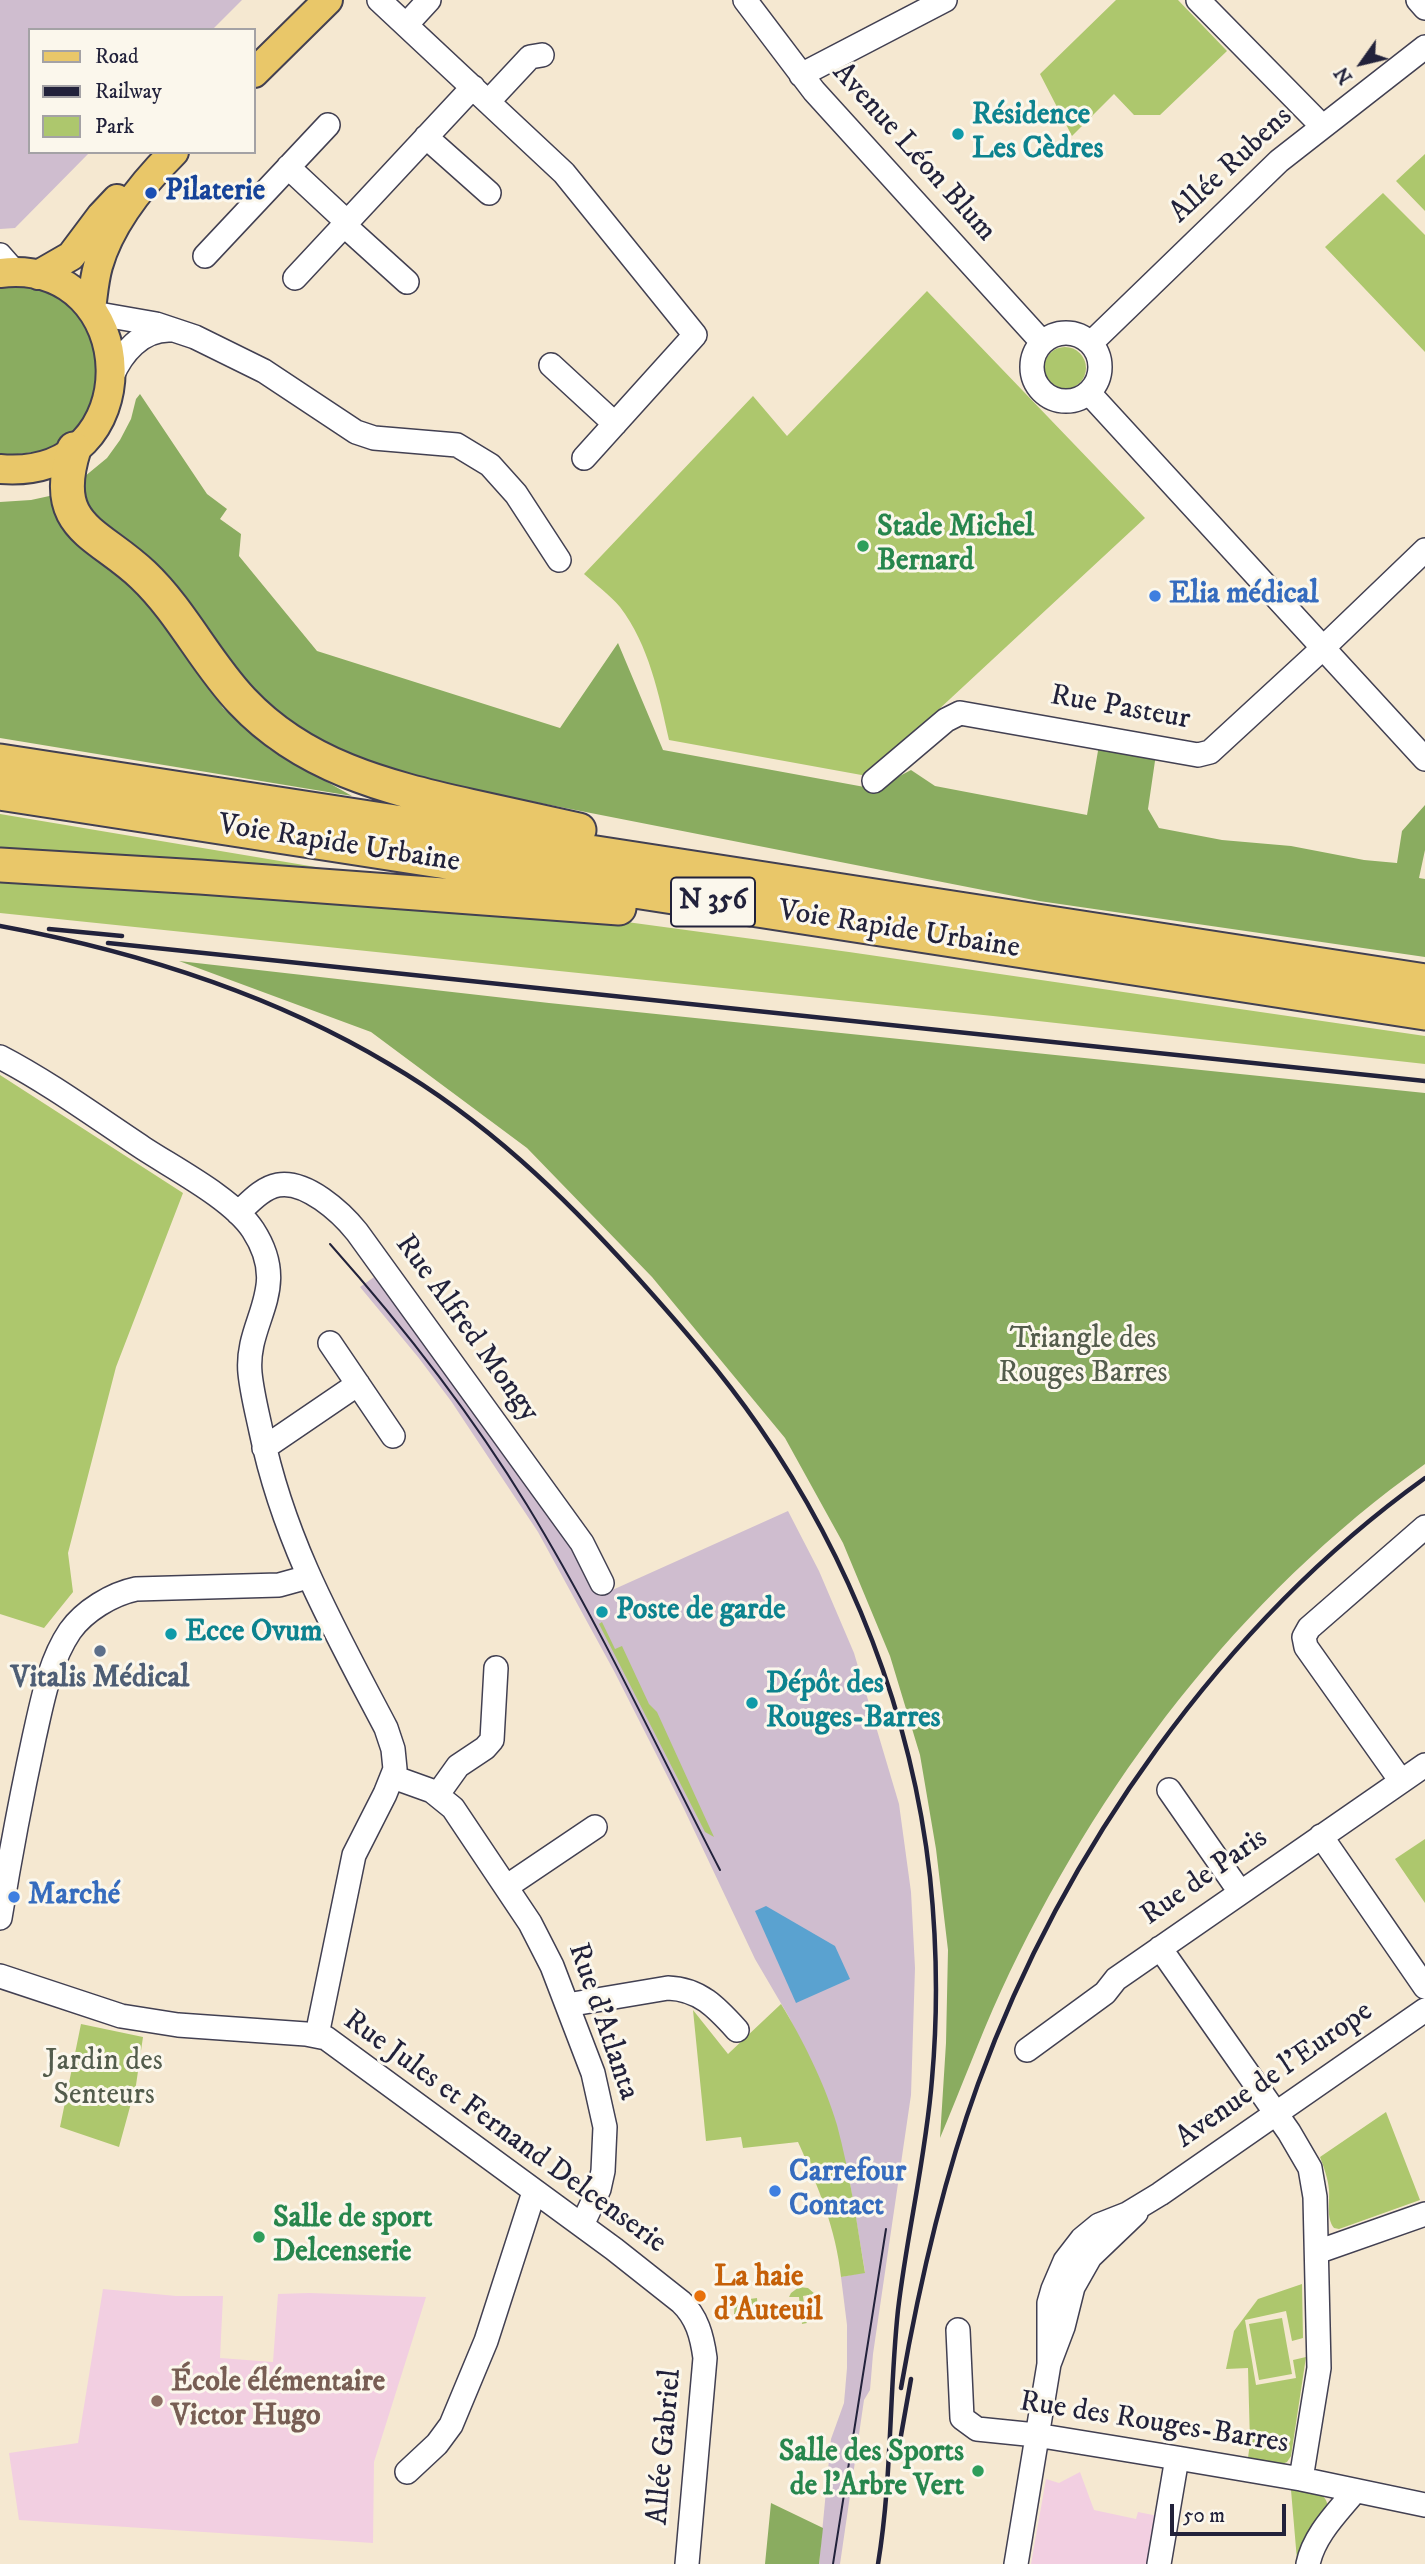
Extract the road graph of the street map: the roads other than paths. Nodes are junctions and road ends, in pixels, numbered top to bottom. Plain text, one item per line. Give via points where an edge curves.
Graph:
1 (328, 0) edge
2 (379, 0) edge
3 (429, 0) edge
4 (744, 0) edge
5 (945, 0) edge
6 (1198, 0) edge
7 (1419, 0) edge
8 (1425, 8) edge
9 (406, 25) junction
10 (1425, 47) edge
11 (542, 55) dead end
12 (256, 71) edge
13 (801, 75) junction
14 (480, 94) junction
15 (328, 125) dead end
16 (1322, 127) junction
17 (426, 137) junction
18 (164, 161) edge
19 (288, 167) junction
20 (489, 193) dead end
21 (346, 223) junction
22 (205, 256) dead end
23 (13, 269) edge
24 (295, 278) dead end
25 (407, 282) dead end
26 (92, 311) junction
27 (175, 330) junction
28 (1042, 342) junction
29 (1090, 343) junction
30 (551, 365) dead end
31 (112, 376) junction
32 (1089, 393) junction
33 (615, 424) junction
34 (74, 449) junction
35 (584, 458) dead end
36 (0, 469) edge
37 (1425, 550) edge
38 (559, 560) dead end
39 (1323, 648) junction
40 (1425, 759) edge
41 (0, 761) edge
42 (874, 781) dead end
43 (0, 793) edge
44 (0, 865) edge
45 (924, 904) junction
46 (869, 926) junction
47 (1425, 981) edge
48 (1425, 1013) edge
49 (0, 1057) edge
50 (238, 1213) junction
51 (330, 1343) dead end
52 (358, 1384) junction
53 (393, 1436) dead end
54 (264, 1448) junction
55 (1425, 1527) edge
56 (308, 1577) junction
57 (602, 1583) dead end
58 (496, 1668) dead end
59 (1425, 1765) edge
60 (393, 1777) junction
61 (1401, 1781) junction
62 (1170, 1790) dead end
63 (438, 1794) junction
64 (595, 1827) dead end
65 (1321, 1836) junction
66 (506, 1887) junction
67 (1240, 1892) junction
68 (0, 1917) edge
69 (1160, 1948) junction
70 (0, 1976) edge
71 (1425, 1987) edge
72 (567, 2005) junction
73 (1425, 2010) edge
74 (737, 2030) dead end
75 (317, 2035) junction
76 (1027, 2050) dead end
77 (1276, 2113) junction
78 (534, 2192) junction
79 (1425, 2214) edge
80 (582, 2225) junction
81 (1317, 2252) junction
82 (958, 2330) dead end
83 (701, 2336) joint
84 (1036, 2435) junction
85 (1177, 2458) junction
86 (407, 2472) dead end
87 (1301, 2479) junction
88 (1355, 2491) junction
89 (1425, 2505) edge
90 (687, 2564) edge
91 (1016, 2564) edge
92 (1158, 2564) edge
93 (1308, 2564) edge

1 - 12 main road
2 - 9 street
3 - 9 street
4 - 13 street, Avenue Léon Blum
5 - 13 street
6 - 16 street
7 - 8 street
9 - 14 street
10 - 16 street, Allée Rubens
11 - 14 street via 530,57
13 - 28 street, Avenue Léon Blum
14 - 17 street
14 - 33 street via 573,183 695,335
15 - 19 street
16 - 29 street, Allée Rubens via 1272,167
17 - 20 street
17 - 21 street
18 - 23 main road via 112,204 67,260
18 - 26 main road via 118,222 102,252
19 - 21 street
19 - 22 street
21 - 24 street
21 - 25 street
23 - 26 main road via 55,281
26 - 27 street
26 - 31 main road via 107,339
27 - 31 street via 141,338
27 - 38 street via 264,371 356,432 374,438 457,445 490,465 516,494
28 - 29 street via 1066,333
28 - 32 street via 1031,366 1041,391 1064,402
29 - 32 street via 1100,368
30 - 33 street
31 - 34 main road via 103,413
32 - 39 street
33 - 35 street
34 - 36 main road via 39,467
34 - 45 highway via 68,501 77,521 144,575 249,708 319,760 407,792
37 - 39 street, Rue Pasteur
39 - 40 street
39 - 42 street, Rue Pasteur via 1205,755 960,713
41 - 45 highway, Voie Rapide Urbaine / N 356
43 - 46 highway, Voie Rapide Urbaine / N 356
44 - 46 highway via 481,897 760,924
45 - 47 highway, Voie Rapide Urbaine / N 356
46 - 48 highway, Voie Rapide Urbaine / N 356
49 - 50 street
50 - 54 street via 258,1238 269,1277 250,1363
50 - 57 street, Rue Alfred Mongy via 263,1191 286,1184 315,1195 342,1215 582,1543
51 - 52 street
52 - 53 street
52 - 54 street
54 - 56 street via 280,1508
55 - 61 street via 1304,1637 1306,1647
56 - 60 street via 391,1739
56 - 68 street via 279,1585 136,1589 115,1596 76,1623 44,1693
58 - 63 street via 492,1740 458,1766
59 - 61 street, Rue de Paris
60 - 63 street, Rue d'Atlanta
60 - 75 street via 354,1855
61 - 65 street, Rue de Paris
62 - 67 street
63 - 66 street, Rue d'Atlanta via 459,1816
64 - 66 street
65 - 67 street, Rue de Paris
65 - 71 street
66 - 72 street, Rue d'Atlanta via 539,1938
67 - 69 street, Rue de Paris
69 - 76 street, Rue de Paris
69 - 77 street
70 - 75 street, Rue Jules et Fernand Delcenserie via 121,2016
72 - 74 street via 683,1989 708,2001
72 - 80 street, Rue d'Atlanta via 593,2073 605,2127 599,2189
73 - 77 street, Avenue de l'Europe
75 - 78 street, Rue Jules et Fernand Delcenserie via 354,2056
77 - 81 street via 1310,2168
77 - 84 street, Avenue de l'Europe via 1160,2194 1084,2266 1049,2364
78 - 80 street, Rue Jules et Fernand Delcenserie
78 - 86 street via 486,2341 451,2425
79 - 81 street
80 - 83 street, Rue Jules et Fernand Delcenserie via 681,2302 694,2317
81 - 87 street via 1319,2368
82 - 84 street, Rue des Rouges-Barres via 962,2418 977,2429
83 - 90 street, Allée Gabriel via 705,2366
84 - 85 street, Rue des Rouges-Barres
84 - 91 street, Avenue de l'Europe
85 - 87 street, Rue des Rouges-Barres
85 - 92 street
87 - 88 street, Rue des Rouges-Barres
88 - 89 street, Rue des Rouges-Barres
88 - 93 street via 1318,2538

